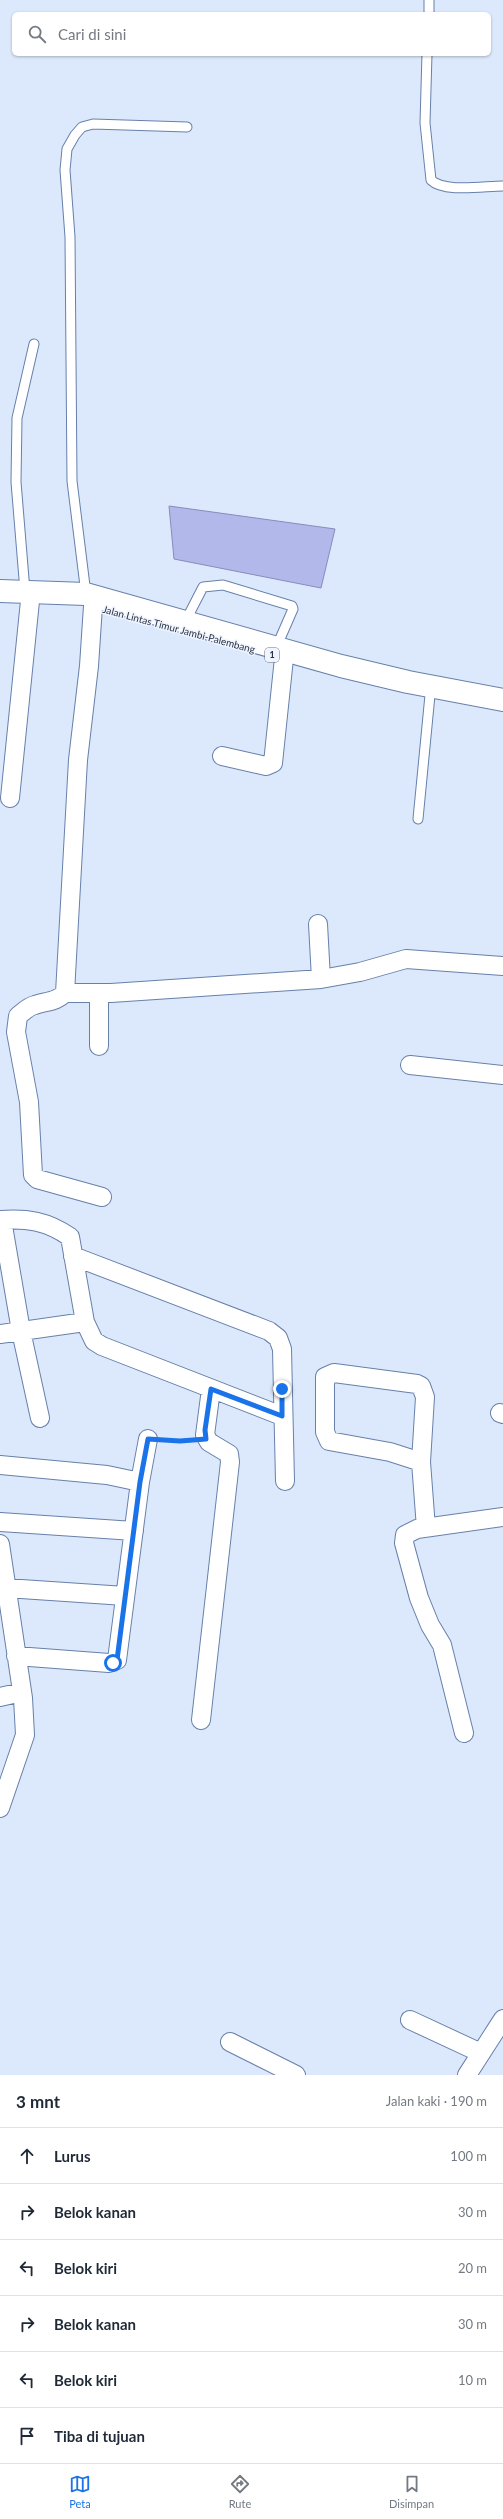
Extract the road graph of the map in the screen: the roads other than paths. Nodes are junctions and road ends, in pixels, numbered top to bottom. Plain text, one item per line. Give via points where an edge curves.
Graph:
1 (429, 0) edge
2 (429, 12) edge
3 (427, 56) edge
4 (188, 127) dead end
5 (503, 186) edge
6 (34, 344) dead end
7 (0, 591) edge
8 (33, 591) junction
9 (90, 600) junction
10 (185, 622) junction
11 (280, 653) junction
12 (430, 696) junction
13 (503, 700) edge
14 (503, 709) edge
15 (222, 756) dead end
16 (10, 798) dead end
17 (418, 819) dead end
18 (318, 924) dead end
19 (503, 966) edge
20 (321, 979) junction
21 (65, 993) junction
22 (99, 993) junction
23 (99, 1046) dead end
24 (410, 1065) dead end
25 (503, 1075) edge
26 (102, 1197) dead end
27 (1, 1220) edge
28 (73, 1256) junction
29 (85, 1322) junction
30 (21, 1331) junction
31 (0, 1334) edge
32 (211, 1389) junction
33 (282, 1416) junction
34 (40, 1418) dead end
35 (148, 1439) road end
36 (422, 1462) junction
37 (0, 1465) edge
38 (285, 1481) dead end
39 (140, 1482) junction
40 (503, 1517) edge
41 (0, 1522) edge
42 (426, 1528) junction
43 (134, 1531) junction
44 (0, 1544) edge
45 (6, 1588) junction
46 (124, 1596) junction
47 (6, 1630) edge
48 (16, 1656) junction
49 (22, 1692) junction
50 (0, 1697) edge
51 (201, 1720) dead end
52 (464, 1733) dead end
53 (8, 1764) edge
54 (0, 1808) edge
55 (503, 2019) edge
56 (410, 2020) dead end
57 (230, 2042) dead end
58 (481, 2053) junction
59 (296, 2075) edge
60 (467, 2075) edge

1 - 2 lane
3 - 5 lane via 425,123 431,180 436,186 447,188
4 - 9 lane via 93,124 82,127 67,149 65,170 70,237 72,481
6 - 8 lane via 17,418 16,482
7 - 8 highway, Jalan Lintas Timur Jambi-Palembang / 1
8 - 9 highway, Jalan Lintas Timur Jambi-Palembang / 1
8 - 16 street
9 - 10 highway, Jalan Lintas Timur Jambi-Palembang / 1
9 - 11 highway, Jalan Lintas Timur Jambi-Palembang / 1
9 - 21 street via 89,666 78,760
10 - 11 highway, Jalan Lintas Timur Jambi-Palembang / 1
10 - 11 lane via 203,587 223,585 292,606
11 - 12 highway, Jalan Lintas Timur Jambi-Palembang / 1
11 - 13 highway, Jalan Lintas Timur Jambi-Palembang / 1
11 - 15 street via 273,763 266,766
12 - 14 highway, Jalan Lintas Timur Jambi-Palembang / 1
12 - 17 lane
18 - 20 street
19 - 20 street via 406,958 360,972
20 - 22 street
21 - 22 street
21 - 26 street via 58,1000 33,1005 18,1016 16,1032 29,1102 33,1175 37,1180
22 - 23 street
24 - 25 street
27 - 28 street via 20,1218 55,1227 70,1236
27 - 30 street
28 - 29 street
28 - 33 street via 215,1310 278,1338 282,1349
29 - 30 street
29 - 32 street via 94,1341 102,1346
30 - 31 street
30 - 34 street
32 - 33 street
32 - 51 street via 206,1439 226,1451 230,1462
33 - 38 street
35 - 39 street
36 - 36 street via 390,1452 329,1441 325,1432 325,1376 334,1373 422,1386 425,1397
36 - 42 street
37 - 39 street via 107,1475
39 - 43 street
40 - 42 street
41 - 43 street
42 - 52 street via 405,1535 404,1543 419,1598 442,1645
43 - 46 street
44 - 45 street
45 - 46 street
45 - 47 street
46 - 48 street via 117,1660 113,1663
47 - 48 street
48 - 49 street
49 - 50 street
49 - 53 street via 25,1734
53 - 54 street
55 - 58 street
56 - 58 street
57 - 59 street
58 - 60 street

